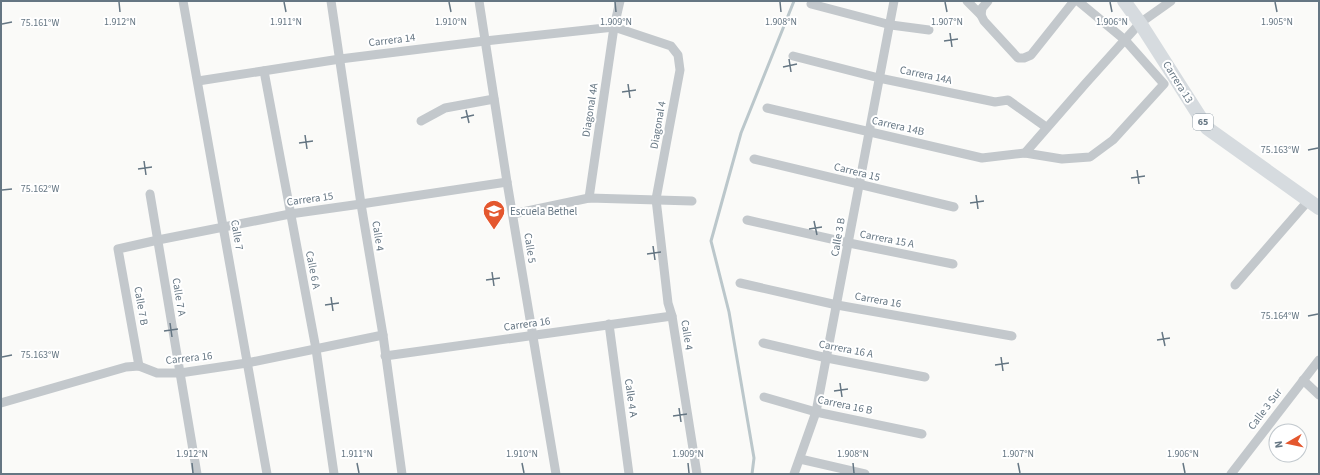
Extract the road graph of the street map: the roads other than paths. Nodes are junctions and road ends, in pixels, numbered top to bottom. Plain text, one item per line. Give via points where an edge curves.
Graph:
1 (183, 1) edge
2 (331, 1) edge
3 (479, 1) edge
4 (620, 1) edge
5 (894, 1) edge
6 (967, 1) edge
7 (988, 1) edge
8 (1074, 1) edge
9 (1078, 1) edge
10 (1124, 1) edge
11 (1171, 1) edge
12 (811, 4) dead end
13 (981, 15) junction
14 (1140, 23) junction
15 (890, 26) junction
16 (614, 27) junction
17 (929, 30) dead end
18 (1125, 40) junction
19 (485, 41) junction
20 (678, 55) joint
21 (793, 56) dead end
22 (340, 59) junction
23 (264, 71) junction
24 (879, 78) junction
25 (198, 81) junction
26 (494, 99) junction
27 (767, 108) dead end
28 (421, 121) dead end
29 (1046, 127) junction
30 (869, 131) junction
31 (1025, 153) junction
32 (754, 159) dead end
33 (507, 182) junction
34 (859, 185) junction
35 (150, 194) dead end
36 (588, 198) junction
37 (656, 199) junction
38 (692, 201) dead end
39 (361, 204) junction
40 (1313, 205) edge
41 (954, 207) dead end
42 (290, 214) junction
43 (512, 214) junction
44 (747, 220) dead end
45 (224, 227) junction
46 (158, 240) junction
47 (849, 244) junction
48 (118, 250) joint
49 (953, 264) dead end
50 (740, 283) dead end
51 (1235, 285) dead end
52 (837, 305) junction
53 (672, 316) junction
54 (609, 324) junction
55 (383, 335) junction
56 (532, 336) junction
57 (1012, 336) dead end
58 (763, 343) dead end
59 (316, 349) junction
60 (385, 356) junction
61 (827, 358) junction
62 (1319, 360) edge
63 (247, 363) junction
64 (139, 366) junction
65 (180, 373) junction
66 (925, 377) dead end
67 (1303, 380) junction
68 (1319, 395) edge
69 (764, 397) dead end
70 (1, 402) edge
71 (816, 412) junction
72 (922, 434) dead end
73 (800, 459) junction
74 (197, 474) edge
75 (267, 474) edge
76 (334, 474) edge
77 (402, 474) edge
78 (556, 474) edge
79 (629, 474) edge
80 (697, 474) edge
81 (794, 474) edge
82 (865, 474) edge
83 (1231, 474) edge

1 - 25 street, Calle 7
2 - 22 street, Calle 4
3 - 19 street, Calle 5
4 - 16 street
5 - 15 street, Calle 3 B
6 - 13 street
7 - 13 street via 982,8
8 - 13 street via 1031,55 1024,58 1018,58 984,22
9 - 18 street
10 - 14 main road, Carrera 13 / 65
11 - 14 street
12 - 15 street
14 - 18 street
14 - 40 main road, Carrera 13 / 65 via 1207,128
15 - 17 street
15 - 24 street, Calle 3 B
16 - 19 street, Carrera 14
16 - 20 street, Carrera 14 via 672,46
16 - 36 street, Diagonal 4A
18 - 29 street
18 - 31 street, Carrera 14B via 1164,84 1113,140 1090,157 1062,159
19 - 22 street, Carrera 14
19 - 26 street, Calle 5
20 - 37 street, Diagonal 4 via 680,70
21 - 24 street, Carrera 14A
22 - 23 street, Carrera 14
22 - 39 street, Calle 4
23 - 25 street, Carrera 14
23 - 42 street, Calle 6 A
24 - 29 street, Carrera 14A via 995,102 1008,100
24 - 30 street, Calle 3 B
25 - 45 street, Calle 7
26 - 28 street via 445,108
26 - 33 street, Calle 5
27 - 30 street, Carrera 14B
29 - 31 street
30 - 31 street, Carrera 14B via 982,158
30 - 34 street, Calle 3 B
32 - 34 street, Carrera 15
33 - 39 street, Carrera 15
33 - 43 street, Calle 5
34 - 41 street, Carrera 15
34 - 47 street, Calle 3 B
35 - 46 street, Calle 7 A
36 - 37 street
36 - 43 street
37 - 38 street
37 - 53 street, Calle 4 via 668,303
39 - 42 street, Carrera 15
39 - 55 street, Calle 4
40 - 51 street
42 - 45 street, Carrera 15
42 - 59 street, Calle 6 A
43 - 56 street, Calle 5
44 - 47 street, Carrera 15 A
45 - 46 street, Carrera 15
45 - 63 street, Calle 7
46 - 48 street, Carrera 15
46 - 65 street, Calle 7 A
47 - 49 street, Carrera 15 A
47 - 52 street, Calle 3 B
48 - 64 street, Calle 7 B
50 - 52 street, Carrera 16
52 - 57 street, Carrera 16
52 - 61 street, Calle 3 B
53 - 54 street, Carrera 16
53 - 80 street, Calle 4
54 - 56 street, Carrera 16
54 - 79 street, Calle 4 A
55 - 59 street, Carrera 16
55 - 60 street, Calle 4
56 - 60 street, Carrera 16
56 - 78 street, Calle 5
58 - 61 street, Carrera 16 A
59 - 63 street, Carrera 16
59 - 76 street, Calle 6 A
60 - 77 street, Calle 4
61 - 66 street, Carrera 16 A
61 - 71 street, Calle 3 B
62 - 67 street, Calle 3 Sur
63 - 65 street, Carrera 16
63 - 75 street, Calle 7
64 - 65 street, Carrera 16 via 157,373
64 - 70 street, Carrera 16 via 126,367
65 - 74 street, Calle 7 A
67 - 68 street
67 - 83 street, Calle 3 Sur
69 - 71 street, Carrera 16 B
71 - 72 street, Carrera 16 B
71 - 73 street, Calle 3 B
73 - 81 street, Calle 3 B
73 - 82 street

